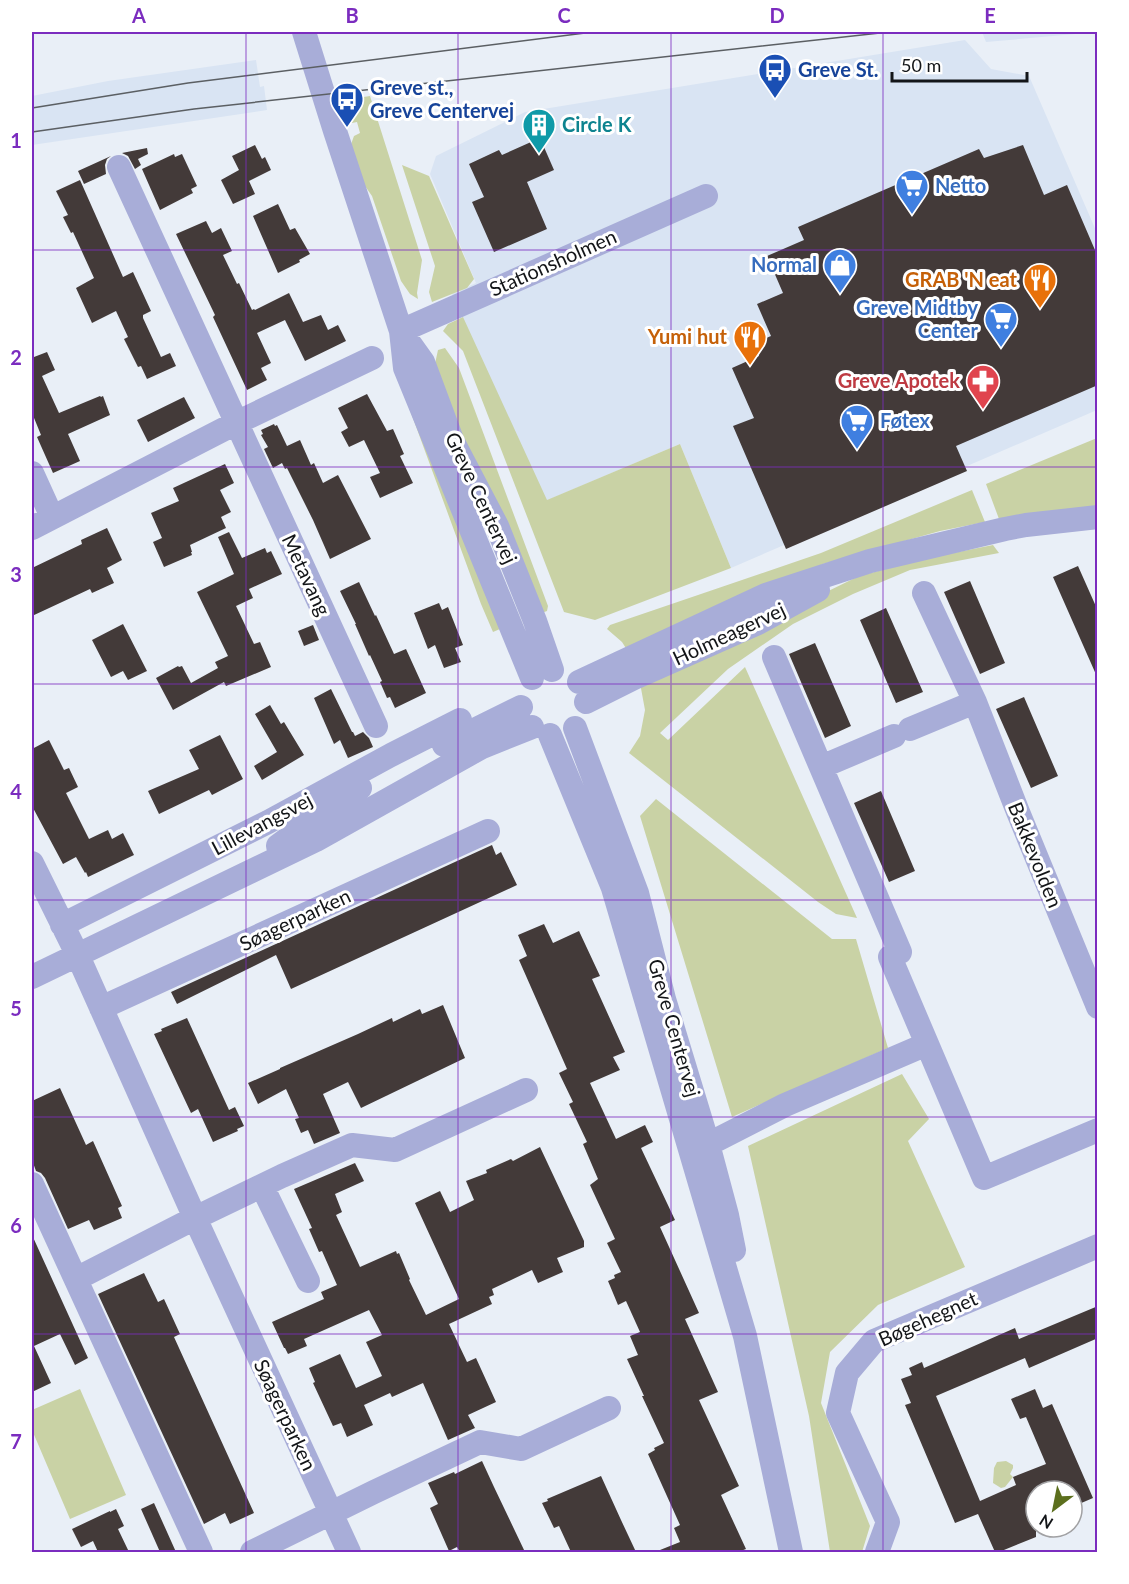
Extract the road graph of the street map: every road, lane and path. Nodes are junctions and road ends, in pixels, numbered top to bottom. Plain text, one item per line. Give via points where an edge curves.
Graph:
1 (304, 32) edge
2 (119, 167) dead end
3 (706, 196) dead end
4 (401, 331) junction
5 (372, 358) dead end
6 (236, 423) junction
7 (32, 473) edge
8 (1098, 517) edge
9 (42, 523) edge
10 (924, 593) dead end
11 (774, 657) dead end
12 (542, 674) junction
13 (583, 692) junction
14 (975, 702) junction
15 (460, 720) dead end
16 (535, 723) junction
17 (376, 726) dead end
18 (574, 728) junction
19 (821, 767) junction
20 (488, 831) dead end
21 (32, 862) edge
22 (62, 925) junction
23 (78, 956) junction
24 (32, 977) edge
25 (1098, 1007) edge
26 (101, 1008) junction
27 (927, 1044) junction
28 (526, 1090) dead end
29 (1098, 1130) edge
30 (699, 1148) junction
31 (32, 1184) edge
32 (262, 1186) junction
33 (195, 1218) junction
34 (1098, 1246) edge
35 (76, 1279) junction
36 (308, 1281) dead end
37 (609, 1408) dead end
38 (331, 1514) junction
39 (201, 1552) edge
40 (252, 1552) edge
41 (349, 1552) edge
42 (791, 1552) edge
43 (877, 1552) edge

1 - 4 street, Greve Centervej
2 - 6 street, Metavang
3 - 4 street, Stationsholmen
4 - 12 street, Greve Centervej via 423,362 452,440 497,526 535,621
5 - 6 street
6 - 9 street
6 - 17 street, Metavang
7 - 9 street
8 - 13 street, Holmeagervej via 989,532 870,561 766,596
10 - 14 street, Bakkevolden
11 - 19 street
12 - 13 street via 562,671
12 - 16 street via 525,687 522,697
13 - 18 street via 585,711
14 - 19 street
14 - 25 street, Bakkevolden
15 - 22 street, Lillevangsvej
16 - 18 street via 559,735
16 - 23 street, Lillevangsvej via 482,747 316,840
16 - 30 street, Greve Centervej via 613,888
18 - 30 street, Greve Centervej via 637,894
19 - 27 street via 900,952 890,957
20 - 26 street, Søagerparken
21 - 22 street, Søagerparken
22 - 23 street, Søagerparken
23 - 24 street, Lillevangsvej
23 - 26 street, Søagerparken
26 - 33 street, Søagerparken
27 - 29 street via 984,1178
27 - 30 street via 785,1105
28 - 32 street via 394,1150 352,1145
30 - 42 street, Greve Centervej via 745,1336
31 - 35 street
32 - 33 street
32 - 36 street
33 - 35 street
33 - 38 street, Søagerparken
34 - 43 street, Bøgehegnet via 874,1341 847,1373 838,1413 888,1522
35 - 39 street
37 - 38 street via 521,1449 480,1442
38 - 40 street
38 - 41 street, Søagerparken

